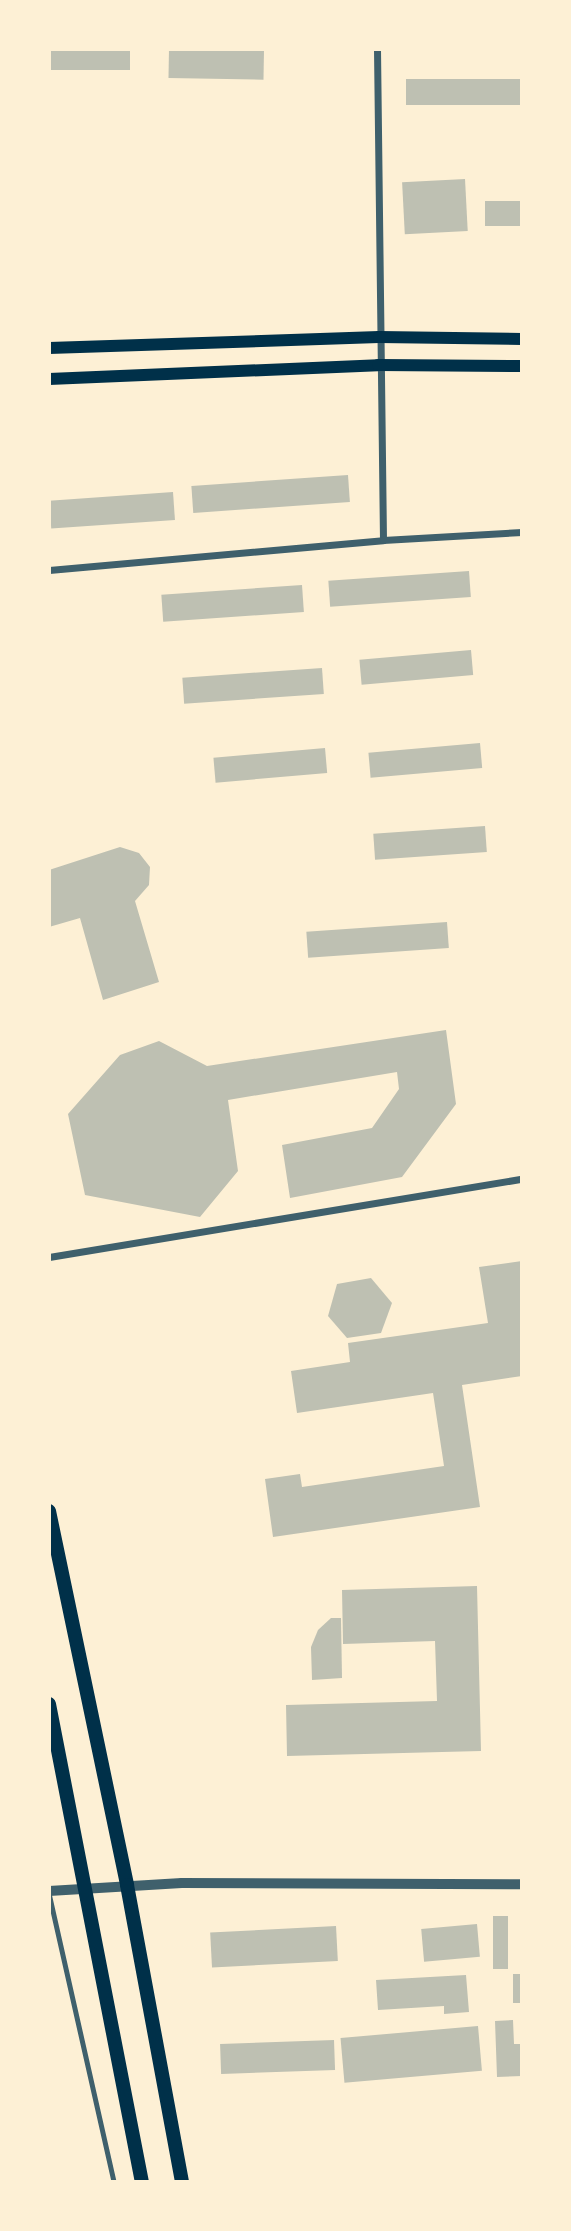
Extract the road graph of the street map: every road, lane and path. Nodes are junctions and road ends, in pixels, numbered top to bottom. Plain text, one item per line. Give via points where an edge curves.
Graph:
1 (377, 49) edge
2 (379, 337) junction
3 (522, 338) edge
4 (49, 348) edge
5 (378, 365) junction
6 (522, 366) edge
7 (49, 379) edge
8 (522, 533) edge
9 (383, 540) junction
10 (49, 570) edge
11 (522, 1179) edge
12 (49, 1257) edge
13 (49, 1511) edge
14 (49, 1704) edge
15 (522, 1884) edge
16 (127, 1885) junction
17 (87, 1889) junction
18 (49, 1892) edge
19 (114, 2182) edge
20 (142, 2182) edge
21 (182, 2182) edge

1 - 2 street
2 - 3 main road
2 - 4 main road
2 - 5 street
5 - 6 main road
5 - 7 main road
5 - 9 street
8 - 9 street
9 - 10 street
11 - 12 street
13 - 16 main road
14 - 17 main road
15 - 16 street
16 - 17 street
16 - 21 main road
17 - 18 street
17 - 20 main road
18 - 19 lane

